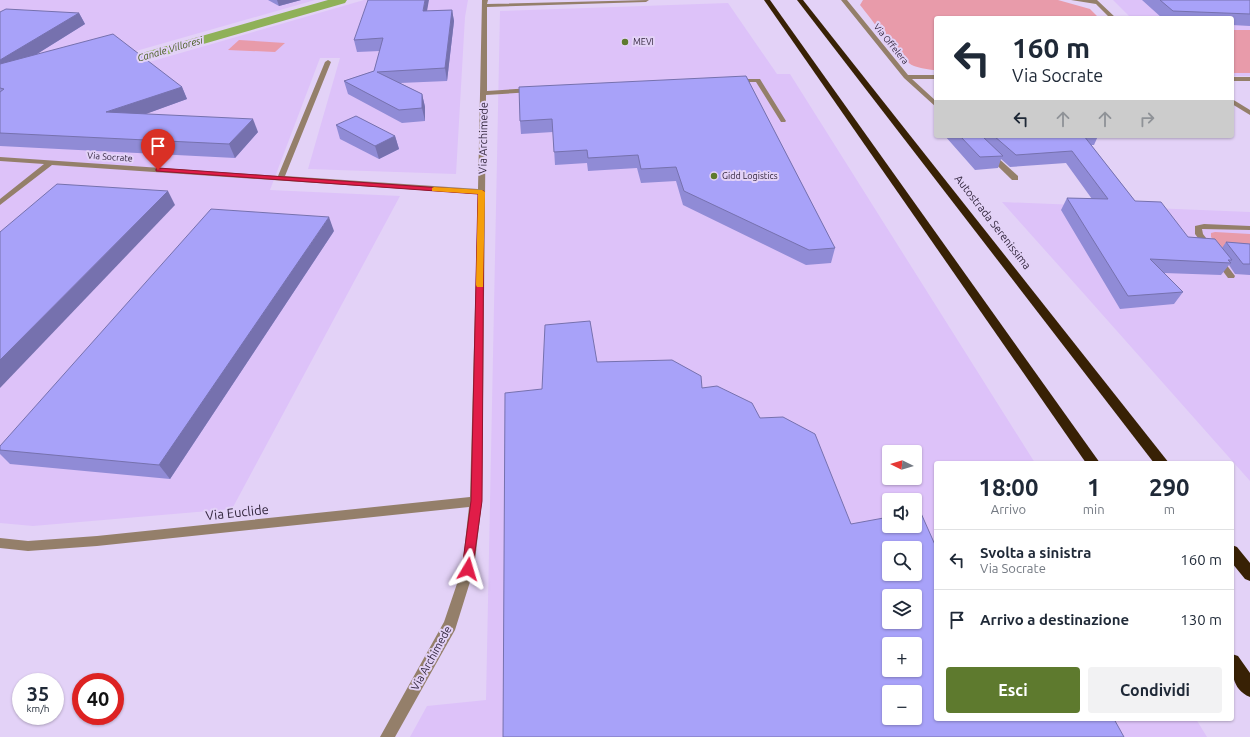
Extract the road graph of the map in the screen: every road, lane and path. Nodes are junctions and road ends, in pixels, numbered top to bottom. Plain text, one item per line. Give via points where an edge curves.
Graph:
1 (646, 0) edge
2 (767, 0) edge
3 (800, 0) edge
4 (844, 0) edge
5 (1074, 0) edge
6 (1096, 1) edge
7 (485, 3) edge
8 (1111, 16) edge
9 (328, 62) dead end
10 (906, 77) junction
11 (934, 78) edge
12 (1234, 79) edge
13 (1250, 79) edge
14 (726, 81) edge
15 (537, 90) edge
16 (484, 93) junction
17 (1234, 102) edge
18 (934, 103) edge
19 (1250, 113) edge
20 (783, 121) dead end
21 (972, 138) edge
22 (0, 159) edge
23 (51, 162) junction
24 (1015, 178) dead end
25 (280, 179) junction
26 (482, 192) junction
27 (0, 203) edge
28 (1250, 228) edge
29 (1231, 276) edge
30 (1092, 461) edge
31 (1160, 461) edge
32 (476, 501) junction
33 (0, 543) edge
34 (1234, 554) edge
35 (1250, 574) edge
36 (1234, 665) edge
37 (1250, 688) edge
38 (387, 737) edge

1 - 7 street
2 - 30 highway
3 - 31 highway, Autostrada Serenissima
4 - 10 street, Via Offelera
5 - 6 street
6 - 8 street
7 - 16 street, Via Archimede
9 - 25 street
10 - 11 street, Via Offelera
10 - 18 street
12 - 13 street
14 - 20 street via 758,80
15 - 16 street
16 - 26 street, Via Archimede
17 - 19 street
21 - 24 street
22 - 23 street, Via Socrate
23 - 25 street, Via Socrate
23 - 27 street
25 - 26 street, Via Socrate
26 - 32 street, Via Archimede
28 - 29 street via 1198,228 1199,234
32 - 33 street, Via Euclide via 97,541 28,546
32 - 38 street, Via Archimede via 468,569 450,625
34 - 35 highway
36 - 37 highway

